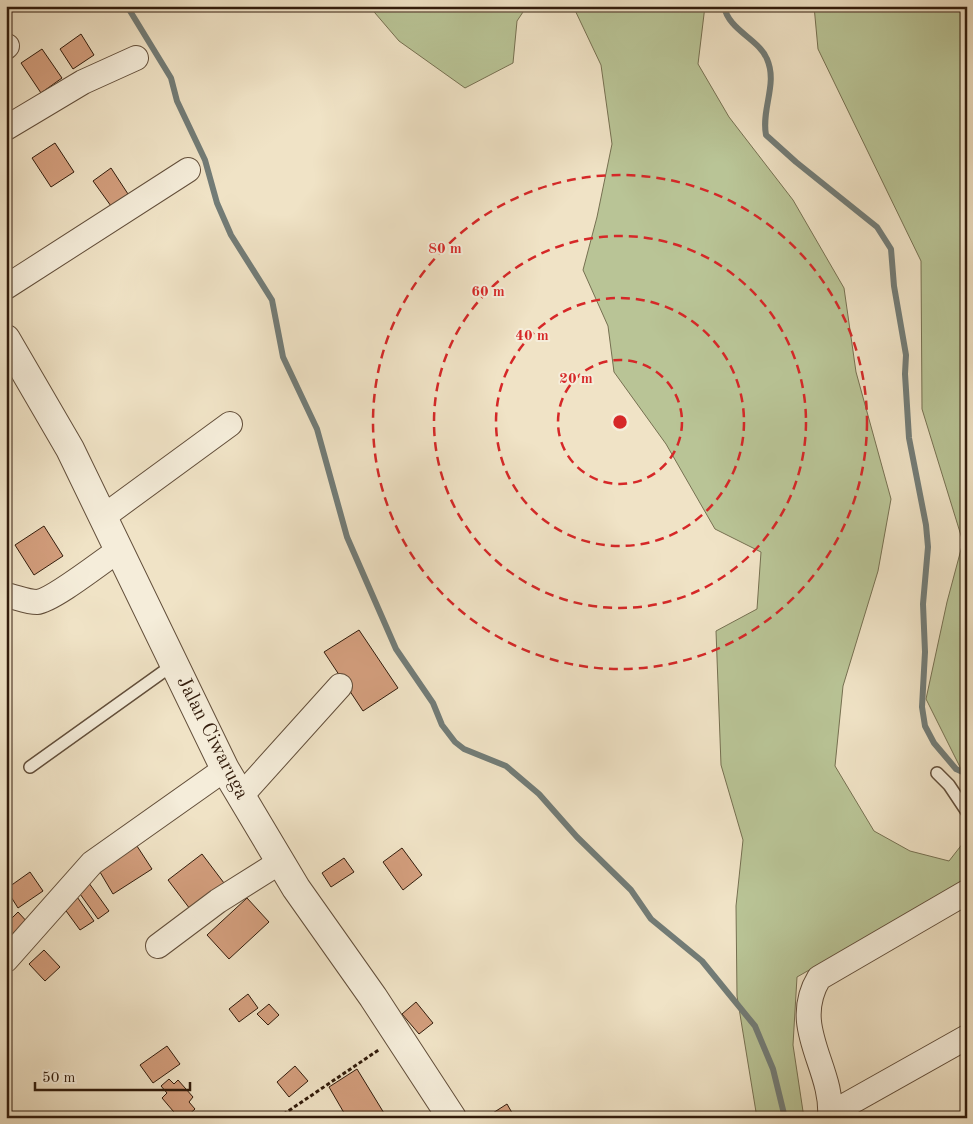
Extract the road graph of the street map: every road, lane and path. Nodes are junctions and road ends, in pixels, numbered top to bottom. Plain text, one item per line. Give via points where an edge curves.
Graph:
1 (136, 58) dead end
2 (6, 128) edge
3 (188, 170) dead end
4 (6, 287) edge
5 (6, 339) edge
6 (230, 424) dead end
7 (103, 517) junction
8 (119, 550) junction
9 (6, 595) edge
10 (174, 664) junction
11 (340, 686) dead end
12 (30, 767) dead end
13 (225, 769) junction
14 (937, 773) dead end
15 (241, 796) junction
16 (967, 812) edge
17 (280, 862) junction
18 (967, 892) edge
19 (158, 946) dead end
20 (6, 960) edge
21 (399, 1036) junction
22 (967, 1037) edge
23 (830, 1116) edge
24 (278, 1118) edge
25 (452, 1118) edge

1 - 2 street via 83,82
3 - 4 street
5 - 7 street, Jalan Ciwaruga via 70,449
6 - 7 street
7 - 8 street, Jalan Ciwaruga
8 - 9 street via 43,600 35,602
8 - 10 street, Jalan Ciwaruga
10 - 12 lane
10 - 13 street, Jalan Ciwaruga
11 - 15 street
13 - 15 street, Jalan Ciwaruga
13 - 20 street via 92,863
14 - 16 lane via 949,784
15 - 17 street, Jalan Ciwaruga
17 - 19 street via 218,901
17 - 21 street, Jalan Ciwaruga
18 - 23 street via 819,978 807,1013 827,1089
21 - 24 path
21 - 25 street, Jalan Ciwaruga
22 - 23 street

